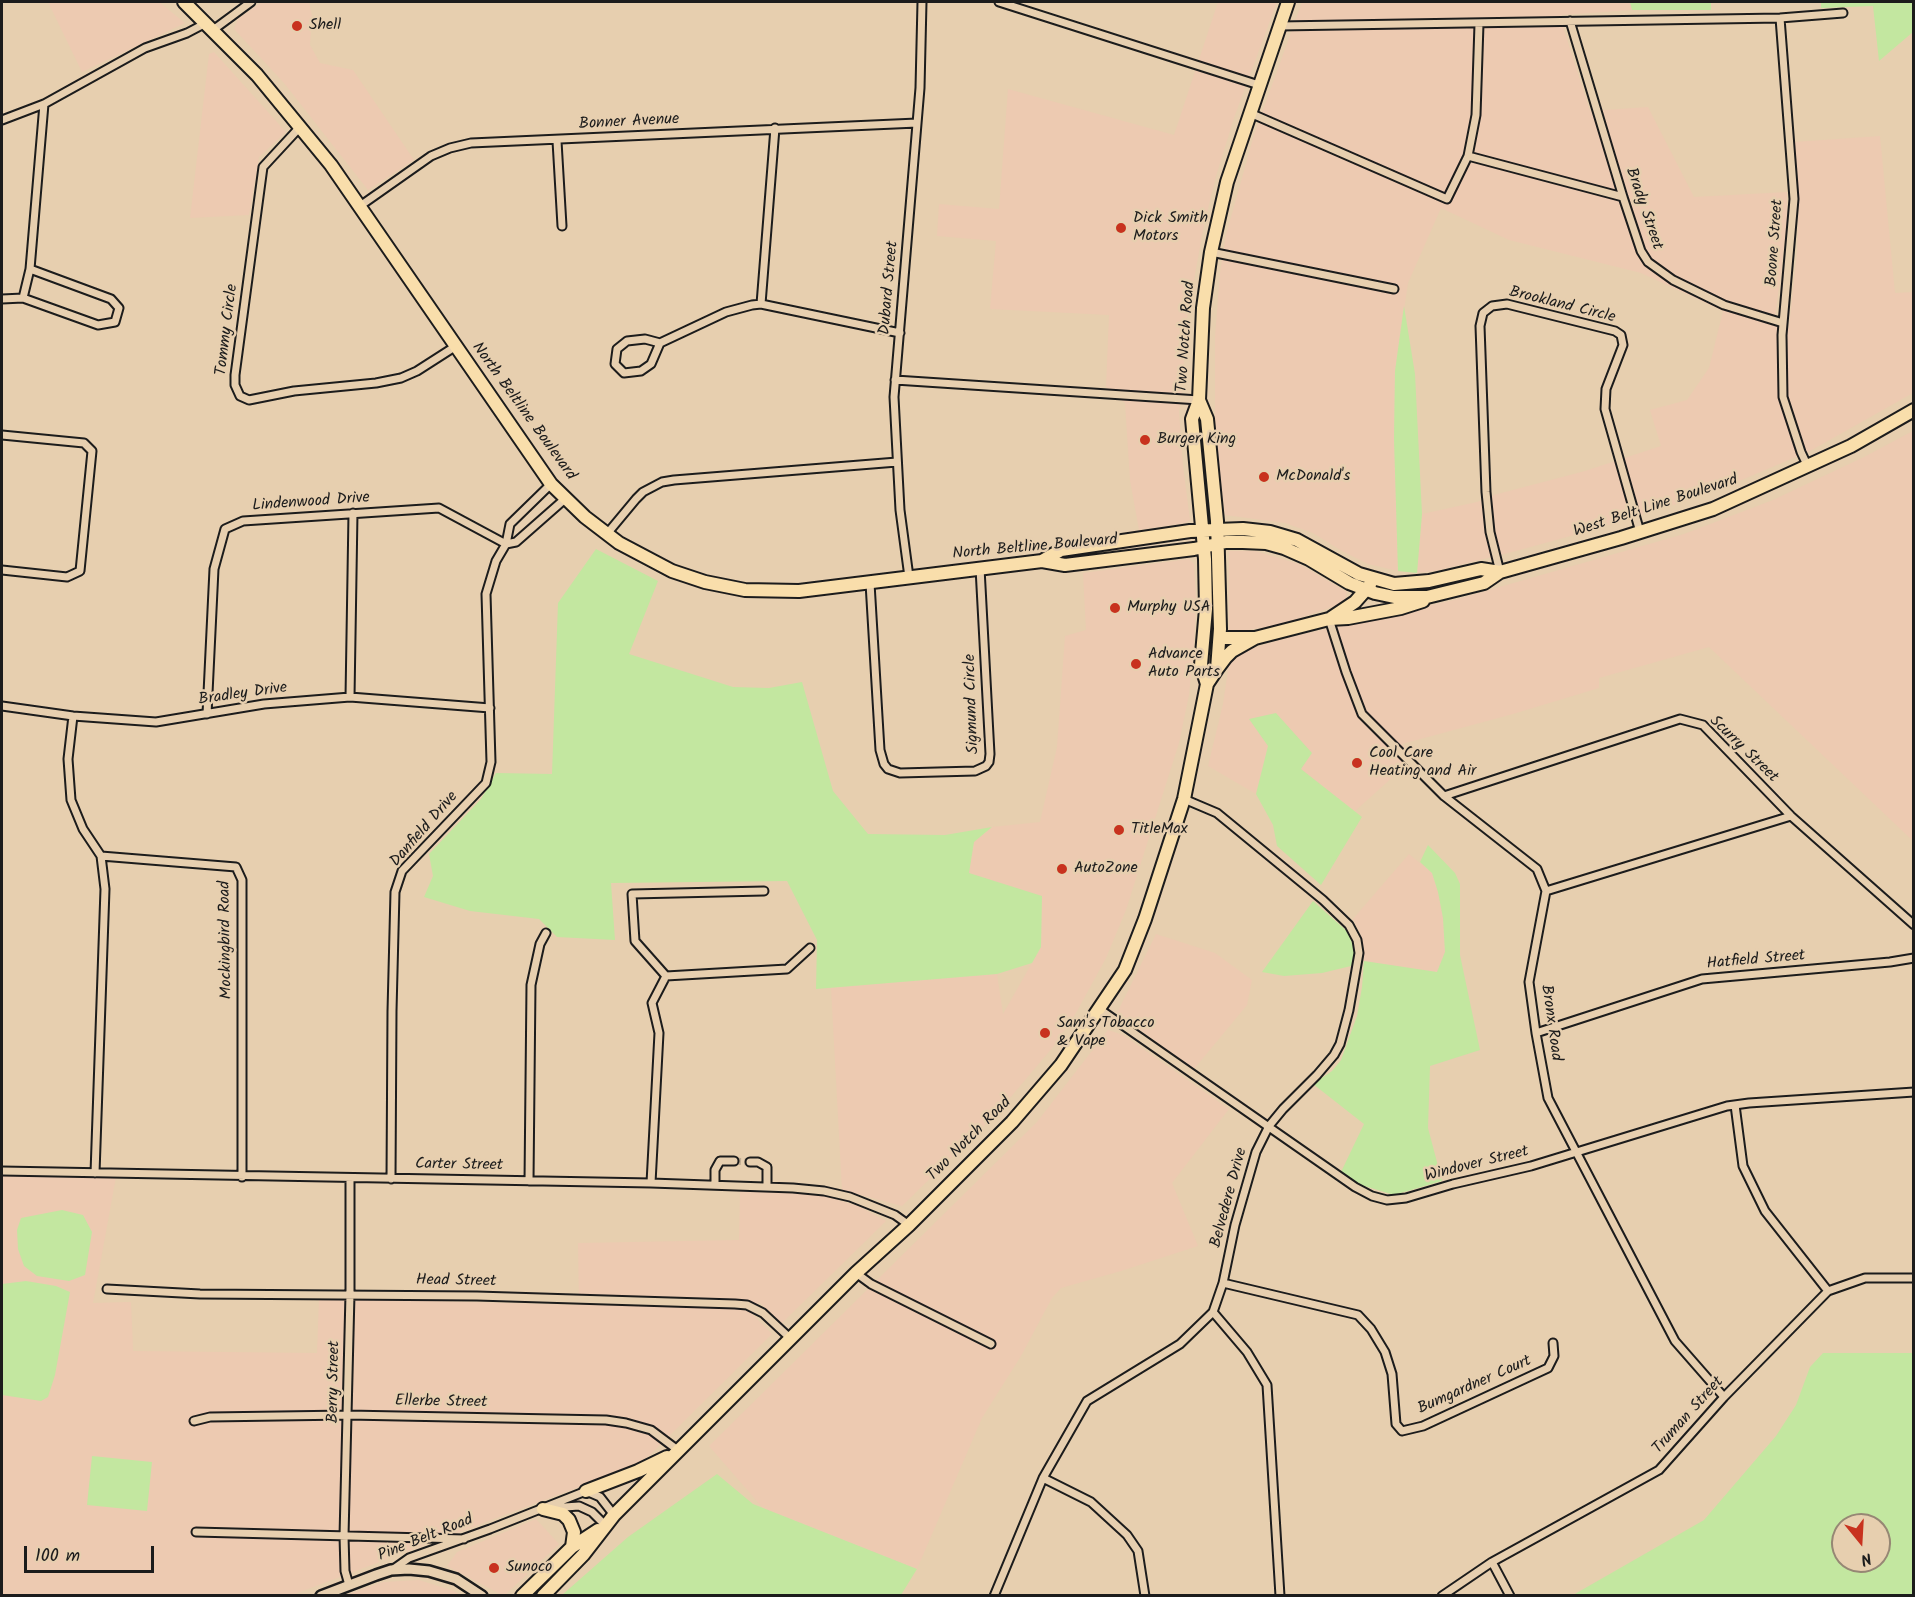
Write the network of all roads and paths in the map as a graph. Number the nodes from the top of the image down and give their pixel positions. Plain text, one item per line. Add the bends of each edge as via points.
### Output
1 (184, 2) edge
2 (251, 2) edge
3 (922, 2) edge
4 (999, 2) edge
5 (1288, 2) edge
6 (1843, 14) dead end
7 (1780, 18) junction
8 (1570, 21) junction
9 (1479, 24) junction
10 (1279, 26) junction
11 (209, 27) junction
12 (1259, 86) junction
13 (44, 104) junction
14 (1249, 113) junction
15 (2, 120) edge
16 (917, 123) junction
17 (300, 127) junction
18 (775, 128) junction
19 (556, 141) junction
20 (1468, 156) junction
21 (1623, 197) junction
22 (360, 207) junction
23 (562, 226) dead end
24 (1211, 252) junction
25 (30, 268) junction
26 (1394, 289) dead end
27 (23, 298) junction
28 (2, 299) edge
29 (761, 304) junction
30 (1783, 323) junction
31 (900, 333) junction
32 (660, 343) junction
33 (456, 346) junction
34 (895, 380) junction
35 (1199, 400) junction
36 (1914, 410) edge
37 (2, 435) edge
38 (897, 462) junction
39 (1808, 467) junction
40 (551, 484) junction
41 (566, 498) junction
42 (352, 513) junction
43 (1217, 525) junction
44 (1196, 531) junction
45 (1640, 532) junction
46 (606, 535) junction
47 (1222, 543) junction
48 (506, 544) junction
49 (1204, 553) junction
50 (1042, 561) junction
51 (980, 568) junction
52 (2, 570) edge
53 (1500, 572) junction
54 (909, 577) junction
55 (1375, 580) junction
56 (870, 583) junction
57 (1366, 590) junction
58 (1438, 595) junction
59 (1329, 619) junction
60 (1220, 638) junction
61 (1255, 638) junction
62 (1217, 669) junction
63 (1207, 684) junction
64 (350, 697) junction
65 (2, 706) edge
66 (490, 708) junction
67 (207, 714) junction
68 (73, 716) junction
69 (1444, 796) junction
70 (1184, 799) junction
71 (1791, 816) junction
72 (101, 856) junction
73 (764, 891) dead end
74 (1546, 891) junction
75 (1914, 925) edge
76 (546, 933) dead end
77 (810, 948) dead end
78 (1914, 958) edge
79 (666, 976) junction
80 (1098, 1008) junction
81 (1536, 1033) junction
82 (1914, 1092) edge
83 (1735, 1105) junction
84 (1269, 1126) junction
85 (1576, 1151) junction
86 (734, 1161) tunnel mouth
87 (750, 1162) tunnel mouth
88 (2, 1172) edge
89 (94, 1173) junction
90 (242, 1177) junction
91 (350, 1178) junction
92 (391, 1179) junction
93 (529, 1181) junction
94 (651, 1183) junction
95 (715, 1185) junction
96 (767, 1187) junction
97 (909, 1225) junction
98 (856, 1273) junction
99 (1914, 1278) edge
100 (1223, 1283) junction
101 (107, 1289) dead end
102 (1828, 1291) junction
103 (350, 1294) junction
104 (1213, 1312) junction
105 (791, 1339) junction
106 (1553, 1342) dead end
107 (990, 1344) dead end
108 (1724, 1397) junction
109 (348, 1415) junction
110 (194, 1421) dead end
111 (679, 1451) junction
112 (1043, 1478) junction
113 (586, 1491) junction
114 (543, 1509) junction
115 (614, 1515) junction
116 (605, 1525) junction
117 (196, 1532) dead end
118 (344, 1536) junction
119 (464, 1539) junction
120 (572, 1547) junction
121 (1492, 1562) junction
122 (391, 1570) junction
123 (349, 1585) junction
124 (321, 1596) edge
125 (482, 1596) edge
126 (522, 1596) edge
127 (543, 1596) edge
128 (994, 1596) edge
129 (1145, 1596) edge
130 (1280, 1596) edge
131 (1442, 1596) edge
132 (1510, 1596) edge

1 - 11 main road, North Beltline Boulevard
2 - 11 street
3 - 16 street, Dubard Street
4 - 12 street
5 - 10 main road, Two Notch Road
6 - 7 street
7 - 8 street
7 - 30 street, Boone Street via 1794,199
8 - 9 street
8 - 21 street, Brady Street
9 - 10 street
9 - 20 street via 1476,115
10 - 12 main road, Two Notch Road
11 - 13 street via 145,48
11 - 17 main road, North Beltline Boulevard via 257,75
12 - 14 main road, Two Notch Road
13 - 15 street
13 - 25 street
14 - 20 street via 1447,199
14 - 24 main road, Two Notch Road via 1227,182
16 - 18 street, Bonner Avenue
16 - 31 street, Dubard Street
17 - 22 main road, North Beltline Boulevard
17 - 33 street, Tommy Circle via 263,167 235,375 240,396 249,400 401,378
18 - 19 street, Bonner Avenue
18 - 29 street
19 - 22 street, Bonner Avenue via 483,142 450,148 431,156
19 - 23 street
20 - 21 street
21 - 30 street, Brady Street via 1648,262 1672,280 1724,305
22 - 33 main road, North Beltline Boulevard
24 - 26 street
24 - 35 main road, Two Notch Road via 1201,332
25 - 27 street
25 - 27 street via 111,299 119,308 115,322 98,325
27 - 28 street
29 - 31 street
29 - 32 street via 726,312
30 - 39 street, Boone Street via 1783,397
31 - 34 street, Dubard Street
32 - 32 street via 651,364 641,371 624,373 615,364 617,349 627,341 645,339
33 - 40 main road, North Beltline Boulevard
34 - 35 street
34 - 38 street, Dubard Street
35 - 43 main road, Two Notch Road via 1207,419
35 - 44 main road, Two Notch Road via 1192,419
36 - 39 main road, West Belt Line Boulevard
37 - 52 street via 84,443 92,451 80,571 67,577
38 - 46 street via 662,482 636,498
38 - 54 street, Dubard Street
39 - 45 main road, West Belt Line Boulevard via 1713,509
40 - 41 main road, North Beltline Boulevard
40 - 48 street, Danfield Drive via 510,524
41 - 46 main road, North Beltline Boulevard
41 - 48 street via 516,542
42 - 48 street, Lindenwood Drive via 439,508
42 - 64 street
42 - 67 street, Lindenwood Drive via 243,521 225,529 214,569
43 - 44 main road, West Belt Line Boulevard
43 - 47 main road, Two Notch Road
43 - 55 main road, West Belt Line Boulevard via 1289,537
44 - 49 main road, Two Notch Road
44 - 50 main road, West Belt Line Boulevard via 1061,550
45 - 53 main road, West Belt Line Boulevard
45 - 53 street, Brookland Circle via 1605,409 1606,389 1623,345 1621,334 1507,304 1492,306 1483,313 1479,326 1487,500
46 - 56 main road, North Beltline Boulevard via 672,571 725,586 799,591
47 - 49 main road, North Beltline Boulevard
47 - 57 main road, West Belt Line Boulevard via 1259,542 1284,548
47 - 60 main road, Two Notch Road
48 - 66 street, Danfield Drive via 486,594
49 - 50 main road, North Beltline Boulevard via 1065,565
49 - 63 main road, Two Notch Road via 1206,609 1201,665
50 - 51 main road, North Beltline Boulevard
51 - 54 main road, North Beltline Boulevard
51 - 56 street, Sigmund Circle via 990,754 986,766 975,771 900,773 884,764
53 - 55 main road, West Belt Line Boulevard via 1481,569 1413,584
53 - 58 main road, West Belt Line Boulevard via 1484,583
54 - 56 main road, North Beltline Boulevard
55 - 57 main road
57 - 58 main road, West Belt Line Boulevard via 1394,597
57 - 59 main road
58 - 59 main road via 1401,608
59 - 61 main road
59 - 69 street via 1362,714
60 - 61 main road
60 - 62 main road, Two Notch Road
61 - 62 main road via 1232,651
62 - 63 main road, Two Notch Road
63 - 70 main road, Two Notch Road
64 - 66 street, Bradley Drive
64 - 67 street, Bradley Drive via 264,704
65 - 68 street, Bradley Drive
66 - 92 street, Danfield Drive via 491,762 486,783 402,871 395,892
67 - 68 street, Bradley Drive via 156,722
68 - 72 street via 68,759 71,800 83,829
69 - 71 street, Scurry Street via 1680,719 1703,725
69 - 74 street via 1537,869
70 - 80 main road, Two Notch Road via 1128,963
70 - 84 street, Belvedere Drive via 1226,820 1323,900 1349,925 1357,940 1357,972 1340,1044
71 - 74 street
71 - 75 street, Scurry Street
72 - 89 street via 105,890
72 - 90 street, Mockingbird Road via 236,867 242,880
73 - 79 street via 632,894 635,940
74 - 81 street, Bronx Road via 1529,982
76 - 93 street via 531,986
77 - 79 street via 787,969
78 - 81 street, Hatfield Street via 1702,979
79 - 94 street via 652,1003 659,1033
80 - 84 street, Windover Street
80 - 97 main road, Two Notch Road via 1042,1089
81 - 85 street, Bronx Road via 1548,1098
82 - 83 street, Windover Street
83 - 85 street, Windover Street
83 - 102 street via 1743,1166 1765,1211
84 - 85 street, Windover Street via 1355,1187 1387,1200 1531,1166
84 - 100 street, Belvedere Drive via 1251,1164
85 - 108 street, Bronx Road via 1675,1341
86 - 95 street via 720,1161 715,1170
87 - 96 street via 766,1167
88 - 89 street, Carter Street
89 - 90 street, Carter Street
90 - 91 street, Carter Street
91 - 92 street, Carter Street
91 - 103 street, Berry Street
92 - 93 street, Carter Street
93 - 94 street, Carter Street
94 - 95 street, Carter Street
95 - 96 street, Carter Street
96 - 97 street, Carter Street via 850,1197 896,1215
97 - 98 main road, Two Notch Road
98 - 105 main road, Two Notch Road
98 - 107 street
99 - 102 street, Truman Street via 1865,1278
100 - 104 street, Belvedere Drive
100 - 106 street, Bumgardner Court via 1358,1315 1385,1352 1392,1374 1396,1424 1402,1431 1423,1426 1548,1368 1554,1356
101 - 103 street, Head Street via 200,1294
102 - 108 street, Truman Street
103 - 105 street, Head Street via 747,1305 763,1313
103 - 109 street, Berry Street
104 - 112 street, Belvedere Drive via 1179,1344 1087,1401
104 - 130 street via 1247,1352 1267,1384
105 - 111 main road, Two Notch Road
108 - 121 street, Truman Street via 1659,1470
109 - 110 street, Ellerbe Street via 210,1417
109 - 111 street, Ellerbe Street via 618,1422 651,1430
109 - 118 street, Berry Street
111 - 113 main road
111 - 115 main road, Two Notch Road
112 - 128 street, Belvedere Drive
112 - 129 street via 1091,1502 1127,1535 1138,1551
113 - 114 street, Pine Belt Road
113 - 115 street via 600,1497
114 - 116 street, Pine Belt Road via 579,1506
114 - 119 street, Pine Belt Road
114 - 120 main road via 563,1514 569,1520 574,1532
115 - 116 main road, Two Notch Road
116 - 120 main road, Two Notch Road
116 - 127 main road, Two Notch Road via 583,1556
117 - 118 street
118 - 119 street
118 - 123 street, Berry Street
119 - 122 street, Pine Belt Road via 409,1558
120 - 126 main road, Two Notch Road
121 - 131 street, Truman Street
121 - 132 street
122 - 123 street, Pine Belt Road
122 - 125 street via 440,1573 463,1582
123 - 124 street, Pine Belt Road

